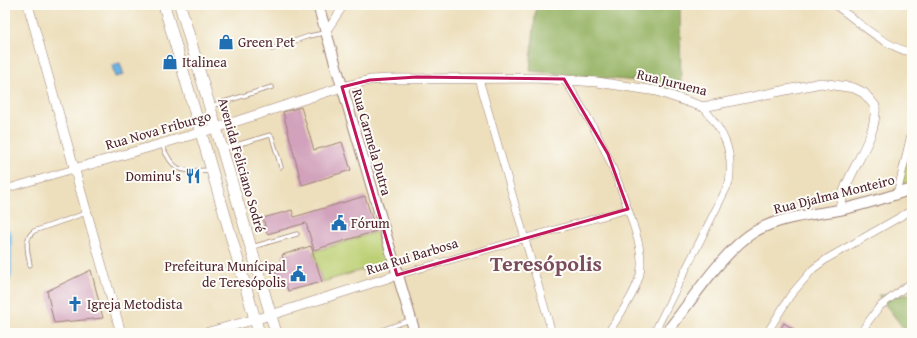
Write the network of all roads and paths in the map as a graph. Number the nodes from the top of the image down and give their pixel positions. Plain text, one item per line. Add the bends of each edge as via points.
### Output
1 (28, 5) edge
2 (164, 5) edge
3 (180, 5) edge
4 (318, 5) edge
5 (344, 5) edge
6 (835, 5) edge
7 (326, 32) junction
8 (272, 49) dead end
9 (912, 53) edge
10 (479, 79) junction
11 (564, 79) junction
12 (272, 87) dead end
13 (342, 87) junction
14 (210, 106) junction
15 (703, 107) junction
16 (216, 128) junction
17 (912, 130) edge
18 (200, 133) junction
19 (162, 144) junction
20 (222, 150) junction
21 (904, 159) junction
22 (912, 164) edge
23 (281, 167) dead end
24 (74, 169) junction
25 (211, 170) junction
26 (5, 189) edge
27 (912, 189) edge
28 (897, 194) junction
29 (628, 209) junction
30 (840, 209) junction
31 (912, 210) edge
32 (87, 213) junction
33 (297, 234) dead end
34 (525, 237) junction
35 (251, 248) junction
36 (30, 264) dead end
37 (397, 275) junction
38 (912, 282) edge
39 (271, 315) junction
40 (255, 319) junction
41 (411, 320) junction
42 (379, 331) dead end
43 (121, 333) edge
44 (205, 333) edge
45 (259, 333) edge
46 (276, 333) edge
47 (415, 333) edge
48 (552, 333) edge
49 (608, 333) edge
50 (654, 333) edge
51 (666, 333) edge
52 (767, 333) edge
53 (860, 333) edge

1 - 24 street
2 - 18 main road
3 - 14 main road, Avenida Feliciano Sodré
4 - 7 main road, Rua Carmela Dutra
5 - 7 street
6 - 9 street via 888,44
7 - 8 lane
7 - 13 main road, Rua Carmela Dutra
10 - 11 street, Rua Juruena
10 - 13 street, Rua Juruena via 438,77 370,80
10 - 34 street
11 - 15 street, Rua Juruena via 657,91
11 - 29 street via 608,154
12 - 14 lane
13 - 16 street, Rua Nova Friburgo
13 - 37 main road, Rua Carmela Dutra
14 - 16 main road, Avenida Feliciano Sodré
15 - 30 street, Rua Juruena via 821,83 841,84 864,93 875,106 875,122 844,187
15 - 50 street via 723,133 728,145 731,168 729,183
16 - 18 street, Rua Nova Friburgo
16 - 20 main road, Avenida Feliciano Sodré
17 - 21 street
18 - 19 street, Rua Nova Friburgo
18 - 25 main road
19 - 24 street, Rua Nova Friburgo
19 - 25 lane via 169,162 178,169
20 - 23 lane via 270,135
20 - 35 main road, Avenida Feliciano Sodré
21 - 22 street
21 - 28 street
24 - 26 street, Rua Nova Friburgo
24 - 32 street
25 - 40 main road
27 - 28 main road, Rua Djalma Monteiro
28 - 30 main road, Rua Djalma Monteiro
29 - 34 street, Rua Rui Barbosa
29 - 49 street via 639,251 640,275
30 - 51 main road, Rua Djalma Monteiro via 770,224 753,233 723,261
31 - 52 street via 813,269 790,296
32 - 36 lane via 28,235 26,241
32 - 43 street
33 - 35 lane
34 - 37 street, Rua Rui Barbosa
34 - 48 street
35 - 39 main road, Avenida Feliciano Sodré
37 - 39 street, Rua Rui Barbosa
37 - 41 main road, Rua Carmela Dutra
38 - 53 street via 879,307
39 - 40 street, Rua Rui Barbosa
39 - 46 main road, Avenida Feliciano Sodré
40 - 44 street, Rua Rui Barbosa
40 - 45 main road
41 - 42 lane
41 - 47 main road, Rua Carmela Dutra

